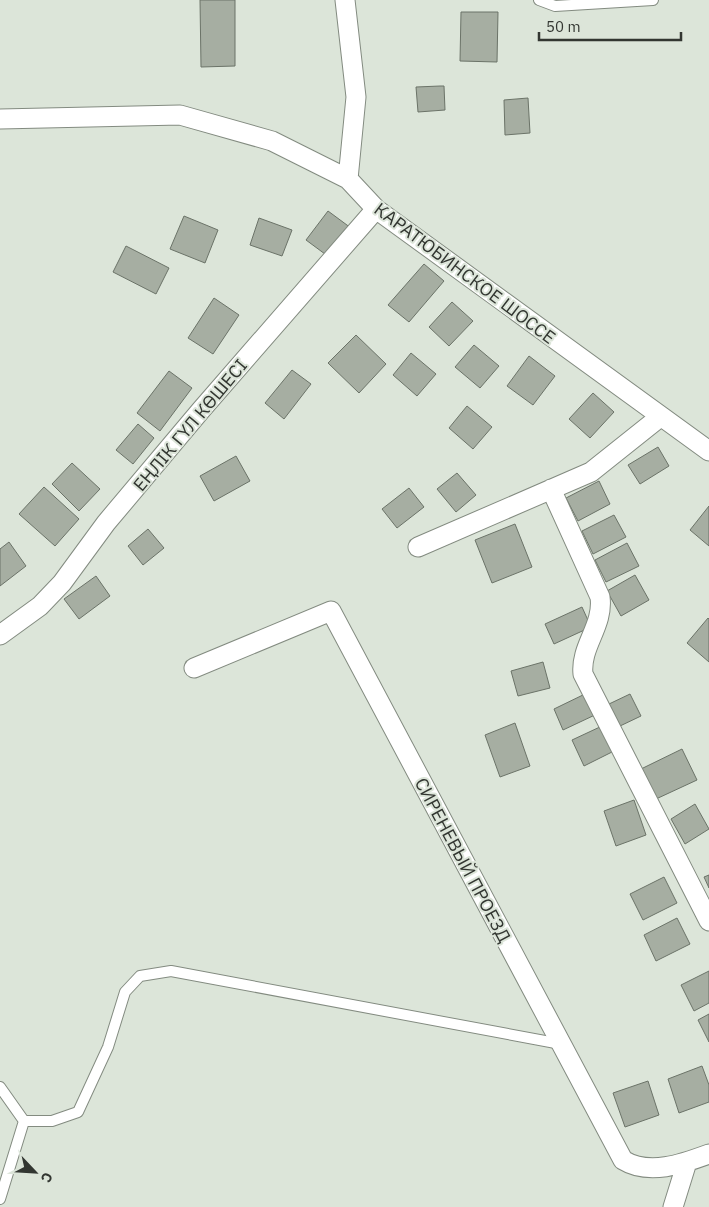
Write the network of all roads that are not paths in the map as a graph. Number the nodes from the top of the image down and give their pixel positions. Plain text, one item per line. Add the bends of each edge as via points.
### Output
1 (345, 0) edge
2 (539, 0) edge
3 (653, 0) edge
4 (0, 119) edge
5 (348, 179) junction
6 (376, 209) junction
7 (660, 417) junction
8 (709, 451) edge
9 (551, 489) junction
10 (418, 547) dead end
11 (0, 635) edge
12 (194, 668) dead end
13 (709, 921) edge
14 (561, 1044) junction
15 (0, 1087) edge
16 (24, 1121) junction
17 (709, 1154) edge
18 (687, 1162) junction
19 (0, 1199) edge
20 (673, 1207) edge

1 - 5 street via 356,97
2 - 3 lane via 555,6
4 - 5 street, КАРАТЮБИНСКОЕ ШОССЕ via 180,115 272,140
5 - 6 street, КАРАТЮБИНСКОЕ ШОССЕ
6 - 7 street, КАРАТЮБИНСКОЕ ШОССЕ
6 - 11 street, ЕҢЛІК ГҮЛ КӨШЕСІ via 106,523 62,583 40,606
7 - 8 street, КАРАТЮБИНСКОЕ ШОССЕ
7 - 9 street via 592,472
9 - 10 street
9 - 13 street via 600,598 602,612 582,662 583,674
12 - 14 street, СИРЕНЕВЫЙ ПРОЕЗД via 331,611
14 - 16 lane via 171,971 140,976 125,992 108,1047 78,1112 52,1121
14 - 18 street, СИРЕНЕВЫЙ ПРОЕЗД via 623,1160 634,1167 647,1169
15 - 16 lane
16 - 19 lane
17 - 18 street, СИРЕНЕВЫЙ ПРОЕЗД
18 - 20 street

